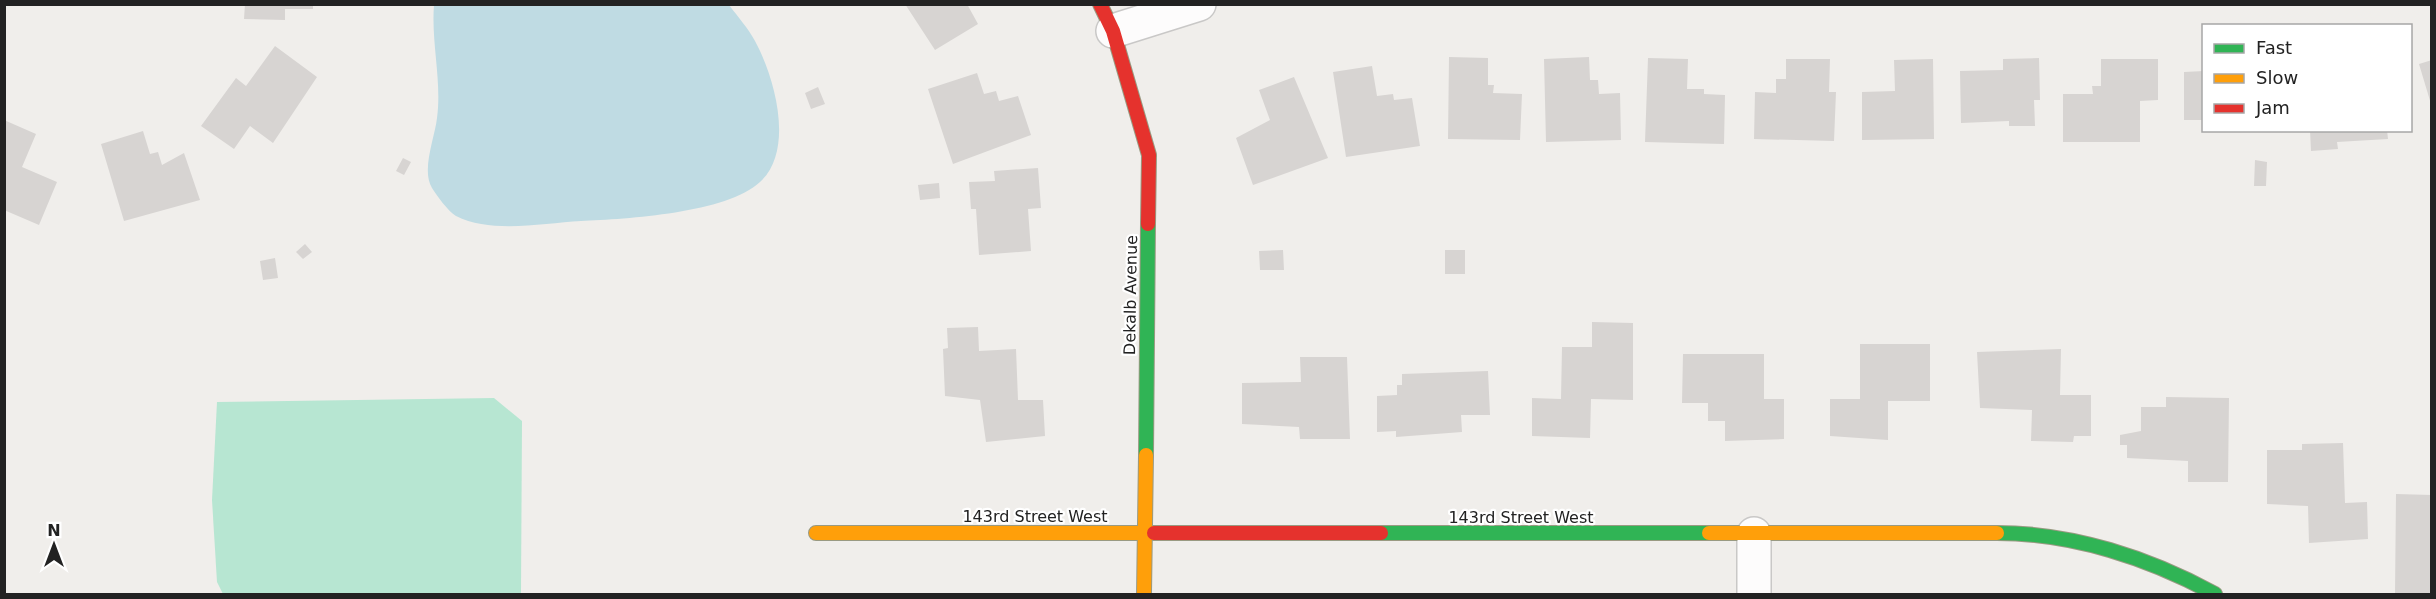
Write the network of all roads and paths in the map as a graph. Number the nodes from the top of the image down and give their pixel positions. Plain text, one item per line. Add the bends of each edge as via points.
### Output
1 (1199, 4) edge
2 (1107, 18) edge
3 (1144, 532) junction
4 (816, 533) dead end
5 (1754, 534) junction
6 (1144, 594) edge
7 (1754, 594) edge
8 (2215, 594) edge

1 - 2 street
2 - 3 street, Dekalb Avenue via 1149,155
3 - 4 street, 143rd Street West
3 - 5 street, 143rd Street West
3 - 6 street, Dekalb Avenue
5 - 7 street
5 - 8 street, 143rd Street West via 2044,536 2108,550 2170,572

